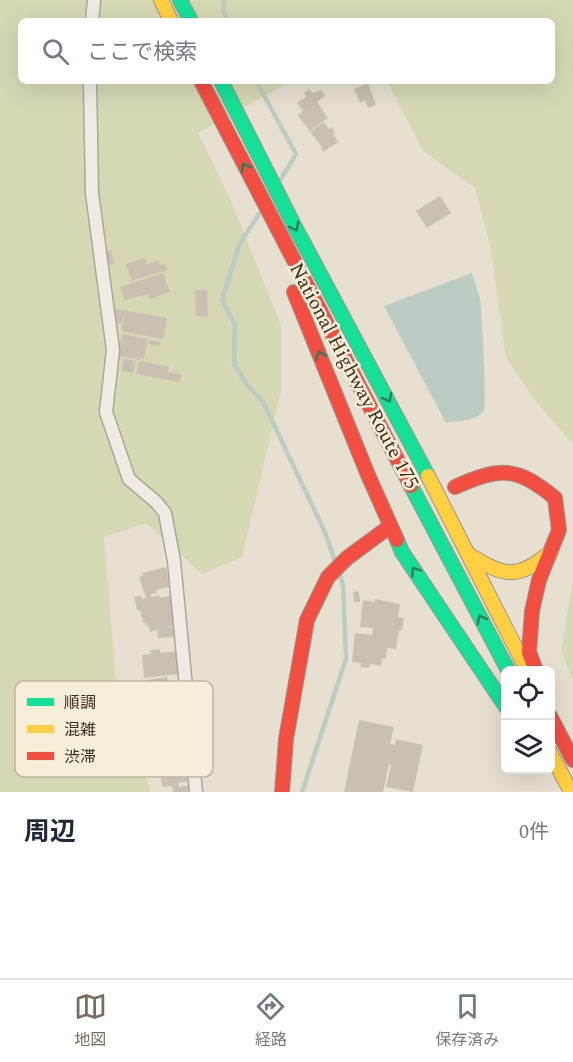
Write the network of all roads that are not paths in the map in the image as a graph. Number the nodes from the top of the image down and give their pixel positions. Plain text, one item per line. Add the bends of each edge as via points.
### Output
1 (94, 0) edge
2 (160, 0) edge
3 (180, 0) edge
4 (92, 18) edge
5 (169, 18) edge
6 (189, 18) edge
7 (90, 84) edge
8 (203, 84) edge
9 (223, 84) edge
10 (256, 190) junction
11 (455, 487) dead end
12 (403, 518) dead end
13 (389, 527) junction
14 (551, 552) junction
15 (468, 554) junction
16 (506, 666) edge
17 (525, 666) edge
18 (534, 666) edge
19 (185, 681) edge
20 (501, 700) edge
21 (552, 720) edge
22 (555, 720) edge
23 (565, 746) junction
24 (573, 760) edge
25 (555, 762) edge
26 (546, 774) edge
27 (195, 777) edge
28 (196, 792) edge
29 (282, 792) edge
30 (557, 792) edge
31 (570, 792) edge

1 - 4 street
2 - 5 main road
3 - 6 main road
7 - 19 street via 92,193 113,350 106,412 129,479 165,513 174,561
10 -> 8 main road, National Highway Route 175
9 -> 15 main road, National Highway Route 175
13 -> 10 main road
16 -> 10 main road, National Highway Route 175
11 - 14 main road via 509,471 536,482 555,498 559,530
12 - 13 main road
20 -> 13 main road
13 - 29 main road via 328,577 307,620 286,739
14 - 15 main road via 536,565 513,572 497,571
14 - 18 main road via 532,611 529,652
15 - 17 main road, National Highway Route 175
21 - 23 main road
22 - 23 main road
23 - 24 main road
25 - 31 main road
26 - 30 main road
27 - 28 street

